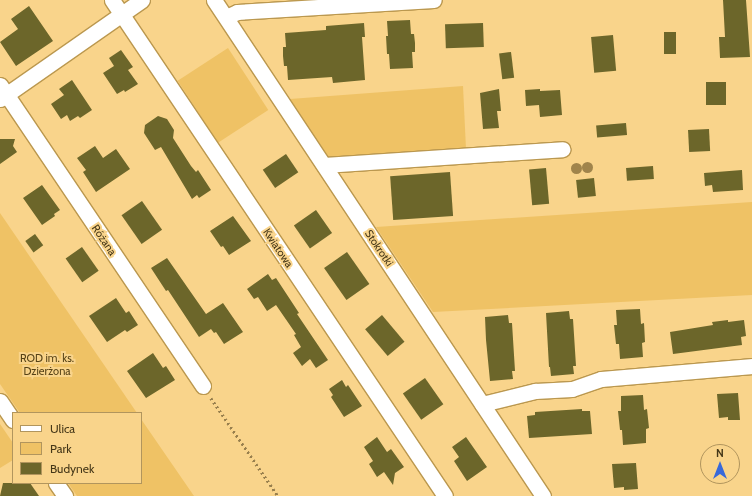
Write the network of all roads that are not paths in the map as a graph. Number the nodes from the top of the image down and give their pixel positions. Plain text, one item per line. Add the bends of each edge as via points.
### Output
1 (112, 0) edge
2 (142, 0) edge
3 (214, 0) edge
4 (434, 0) edge
5 (122, 14) junction
6 (226, 17) junction
7 (2, 93) edge
8 (562, 149) dead end
9 (324, 165) junction
10 (752, 366) edge
11 (202, 386) road end
12 (0, 401) edge
13 (482, 404) junction
14 (12, 419) edge
15 (57, 484) edge
16 (65, 496) edge
17 (445, 496) edge
18 (543, 496) edge

1 - 5 street, Kwiatowa
2 - 5 street, Różana
3 - 6 street, Stokrotki
4 - 6 street via 237,12
5 - 7 street, Różana
5 - 17 street, Kwiatowa
6 - 9 street, Stokrotki
7 - 11 street, Różana
8 - 9 street
9 - 13 street, Stokrotki
10 - 13 street via 602,379 572,389 535,391
12 - 14 street
13 - 18 street, Stokrotki
15 - 16 street

